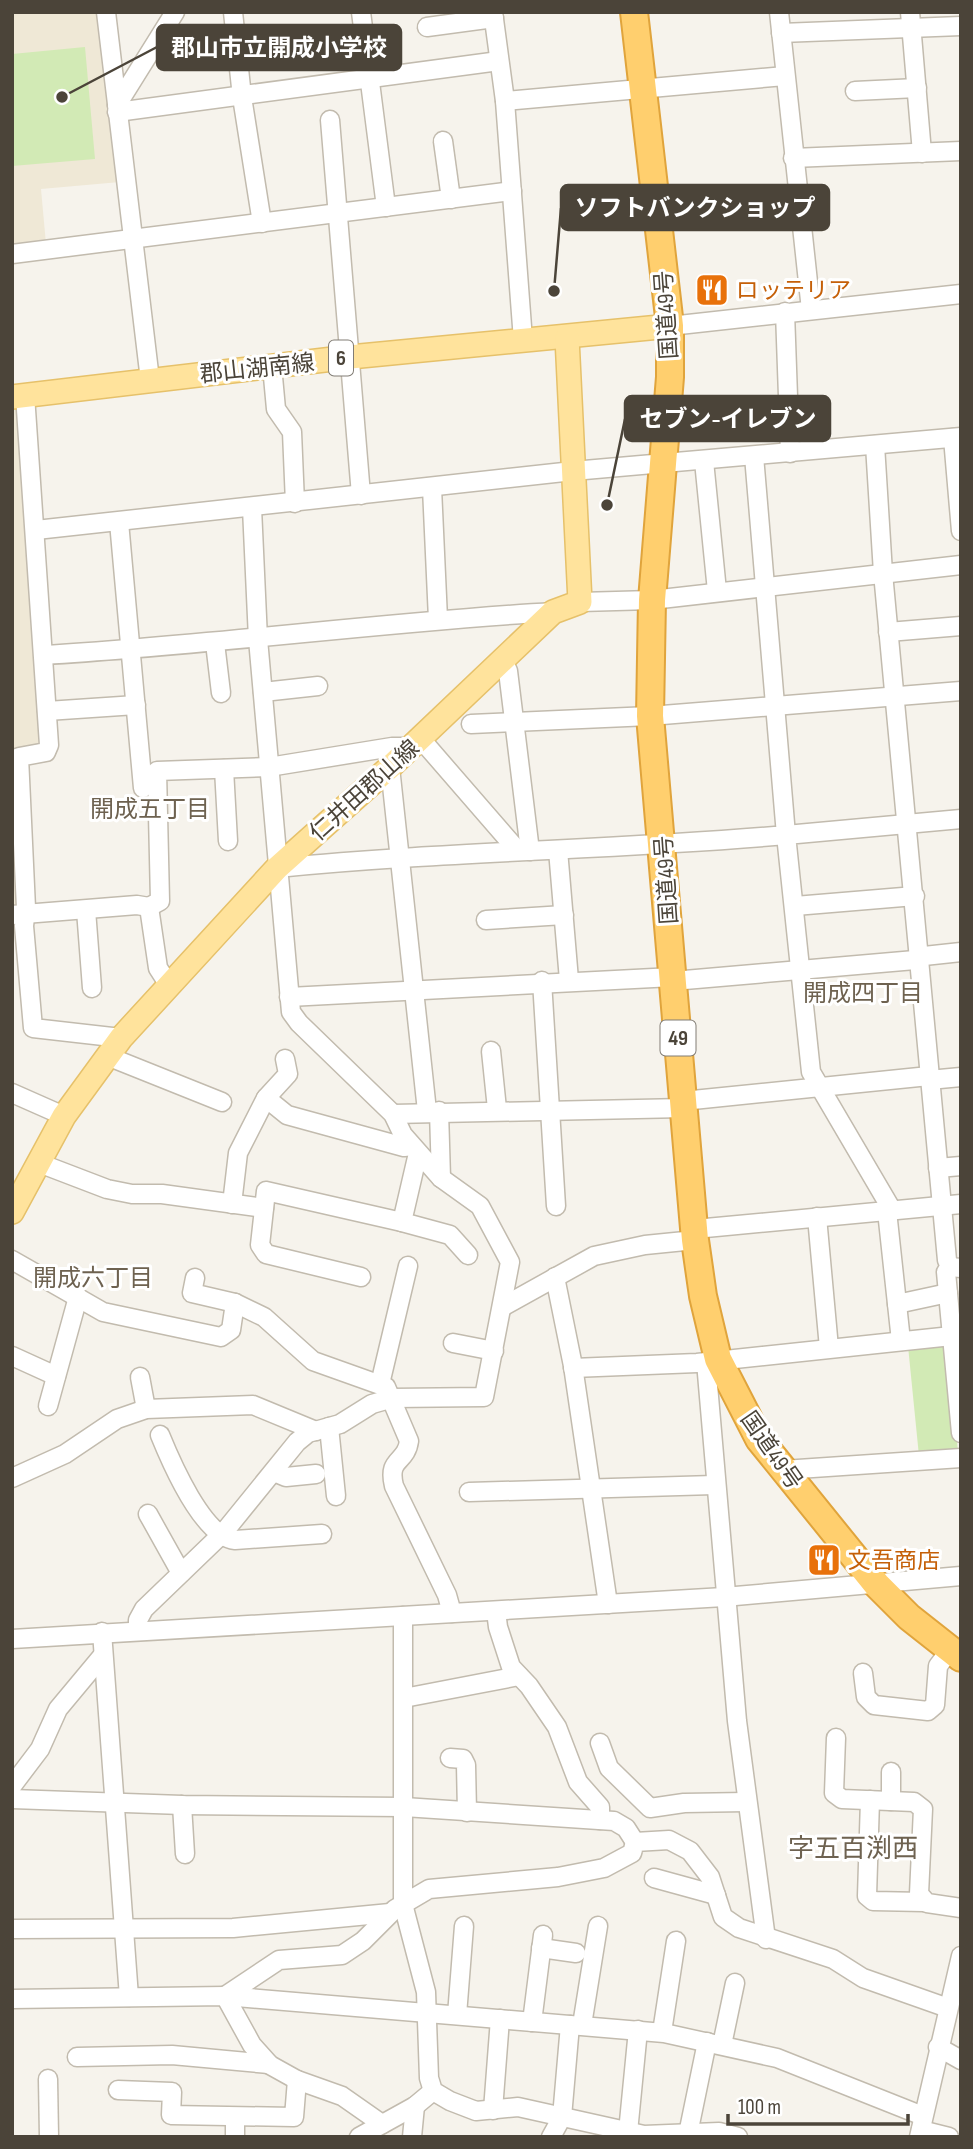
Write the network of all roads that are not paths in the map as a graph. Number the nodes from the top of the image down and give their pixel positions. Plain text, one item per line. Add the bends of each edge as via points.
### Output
1 (106, 12) edge
2 (176, 12) edge
3 (233, 12) edge
4 (361, 12) edge
5 (634, 12) edge
6 (779, 12) edge
7 (493, 15) edge
8 (911, 20) edge
9 (961, 26) edge
10 (427, 27) dead end
11 (781, 33) junction
12 (499, 61) junction
13 (785, 76) junction
14 (369, 79) junction
15 (917, 88) junction
16 (642, 90) junction
17 (855, 91) dead end
18 (242, 97) junction
19 (505, 101) junction
20 (117, 109) junction
21 (330, 120) dead end
22 (443, 141) dead end
23 (961, 151) edge
24 (922, 153) junction
25 (793, 158) junction
26 (512, 191) junction
27 (451, 199) junction
28 (386, 207) junction
29 (338, 214) junction
30 (262, 223) junction
31 (132, 240) junction
32 (12, 254) edge
33 (961, 294) edge
34 (811, 310) junction
35 (785, 312) junction
36 (670, 326) junction
37 (567, 338) junction
38 (523, 340) junction
39 (350, 357) junction
40 (272, 366) junction
41 (150, 380) junction
42 (18, 396) edge
43 (957, 438) edge
44 (875, 445) junction
45 (790, 453) junction
46 (754, 456) junction
47 (704, 461) junction
48 (663, 465) junction
49 (573, 471) junction
50 (432, 488) junction
51 (362, 495) junction
52 (295, 503) junction
53 (251, 508) junction
54 (119, 522) junction
55 (36, 530) junction
56 (961, 531) edge
57 (961, 565) edge
58 (883, 573) junction
59 (763, 586) junction
60 (717, 591) junction
61 (652, 600) junction
62 (580, 602) junction
63 (553, 612) junction
64 (438, 619) junction
65 (961, 626) edge
66 (888, 632) junction
67 (258, 639) junction
68 (215, 643) junction
69 (132, 650) junction
70 (44, 655) junction
71 (503, 660) junction
72 (318, 687) dead end
73 (961, 691) edge
74 (263, 692) junction
75 (221, 693) dead end
76 (895, 697) junction
77 (136, 705) junction
78 (774, 706) junction
79 (47, 711) junction
80 (650, 716) junction
81 (513, 722) junction
82 (471, 724) dead end
83 (416, 742) junction
84 (270, 767) junction
85 (390, 767) junction
86 (224, 769) junction
87 (143, 788) junction
88 (961, 819) edge
89 (908, 824) junction
90 (786, 835) junction
91 (228, 841) dead end
92 (664, 846) junction
93 (558, 850) junction
94 (524, 851) junction
95 (400, 855) junction
96 (277, 868) junction
97 (915, 896) junction
98 (795, 906) junction
99 (149, 907) junction
100 (86, 910) junction
101 (19, 915) edge
102 (564, 915) junction
103 (486, 920) dead end
104 (961, 952) edge
105 (920, 957) junction
106 (802, 970) junction
107 (673, 979) junction
108 (569, 980) junction
109 (542, 981) junction
110 (169, 985) junction
111 (92, 988) dead end
112 (412, 990) junction
113 (289, 997) junction
114 (121, 1038) junction
115 (491, 1051) dead end
116 (107, 1056) junction
117 (285, 1059) dead end
118 (961, 1077) edge
119 (929, 1078) junction
120 (817, 1087) junction
121 (12, 1093) edge
122 (267, 1098) junction
123 (222, 1102) dead end
124 (684, 1104) junction
125 (549, 1108) junction
126 (497, 1110) junction
127 (433, 1111) junction
128 (393, 1114) junction
129 (65, 1116) junction
130 (415, 1149) junction
131 (961, 1166) edge
132 (938, 1168) junction
133 (26, 1174) edge
134 (441, 1178) junction
135 (232, 1204) junction
136 (961, 1204) edge
137 (941, 1205) junction
138 (556, 1206) dead end
139 (264, 1208) junction
140 (890, 1210) junction
141 (12, 1212) edge
142 (817, 1217) junction
143 (402, 1222) junction
144 (695, 1234) junction
145 (468, 1255) dead end
146 (12, 1260) edge
147 (408, 1266) dead end
148 (955, 1267) edge
149 (362, 1277) dead end
150 (555, 1277) junction
151 (195, 1278) dead end
152 (948, 1293) junction
153 (78, 1297) junction
154 (236, 1303) junction
155 (897, 1304) junction
156 (502, 1307) junction
157 (956, 1335) edge
158 (901, 1341) junction
159 (453, 1343) dead end
160 (828, 1348) junction
161 (494, 1351) junction
162 (12, 1356) edge
163 (712, 1360) junction
164 (573, 1368) junction
165 (56, 1376) junction
166 (141, 1377) dead end
167 (380, 1384) junction
168 (393, 1398) junction
169 (48, 1406) dead end
170 (146, 1409) junction
171 (322, 1429) junction
172 (961, 1433) edge
173 (160, 1435) dead end
174 (961, 1458) edge
175 (783, 1470) junction
176 (274, 1472) junction
177 (316, 1474) dead end
178 (12, 1478) edge
179 (714, 1485) junction
180 (591, 1489) junction
181 (469, 1492) dead end
182 (336, 1496) dead end
183 (148, 1514) dead end
184 (322, 1534) dead end
185 (221, 1535) junction
186 (181, 1573) junction
187 (961, 1576) edge
188 (877, 1585) junction
189 (724, 1597) junction
190 (608, 1604) junction
191 (496, 1611) junction
192 (452, 1613) junction
193 (403, 1616) junction
194 (138, 1630) junction
195 (102, 1632) junction
196 (12, 1639) edge
197 (956, 1654) edge
198 (103, 1655) junction
199 (863, 1674) dead end
200 (519, 1676) junction
201 (404, 1698) junction
202 (836, 1738) dead end
203 (600, 1743) dead end
204 (450, 1758) dead end
205 (891, 1772) dead end
206 (12, 1786) edge
207 (12, 1798) edge
208 (870, 1800) junction
209 (891, 1801) junction
210 (746, 1802) junction
211 (114, 1803) junction
212 (182, 1805) junction
213 (404, 1807) junction
214 (467, 1812) junction
215 (600, 1820) junction
216 (635, 1842) junction
217 (186, 1854) dead end
218 (654, 1878) dead end
219 (716, 1895) junction
220 (924, 1902) junction
221 (396, 1908) junction
222 (961, 1908) edge
223 (464, 1926) dead end
224 (598, 1926) dead end
225 (124, 1928) junction
226 (12, 1929) edge
227 (766, 1939) junction
228 (676, 1941) dead end
229 (576, 1953) dead end
230 (961, 1956) edge
231 (735, 1983) dead end
232 (225, 1996) junction
233 (130, 1997) junction
234 (12, 1999) edge
235 (948, 2008) junction
236 (429, 2012) junction
237 (457, 2015) junction
238 (500, 2019) junction
239 (531, 2022) junction
240 (576, 2025) junction
241 (638, 2030) junction
242 (662, 2032) junction
243 (714, 2043) junction
244 (939, 2048) junction
245 (77, 2057) dead end
246 (961, 2060) edge
247 (269, 2064) junction
248 (48, 2079) dead end
249 (297, 2080) junction
250 (118, 2090) dead end
251 (433, 2091) junction
252 (415, 2106) junction
253 (493, 2110) junction
254 (235, 2117) junction
255 (562, 2117) junction
256 (382, 2124) junction
257 (921, 2127) edge
258 (628, 2132) junction
259 (688, 2134) junction
260 (49, 2137) edge
261 (236, 2137) edge
262 (359, 2137) edge
263 (412, 2137) edge
264 (551, 2137) edge
265 (738, 2137) edge
266 (949, 2137) edge

1 - 20 street
2 - 20 street
3 - 18 street
4 - 14 street
5 - 16 highway, 国道49号 / 49
6 - 11 street
7 - 10 street
7 - 12 street
8 - 9 street
8 - 11 street
8 - 15 street
11 - 13 street
12 - 14 street
12 - 19 street
13 - 16 street
13 - 25 street
14 - 18 street
14 - 28 street
15 - 17 street
15 - 24 street
16 - 19 street
16 - 36 highway, 国道49号 / 49
18 - 20 street
18 - 30 street
19 - 26 street
20 - 31 street
21 - 29 street
22 - 27 street
23 - 24 street
24 - 25 street
25 - 34 street
26 - 27 street
26 - 38 street
27 - 28 street
28 - 29 street
29 - 30 street
29 - 39 street
30 - 31 street
31 - 32 street
31 - 41 street
33 - 34 street
34 - 35 street
35 - 36 street
35 - 45 street
36 - 37 main road, 郡山湖南線 / 6
36 - 48 highway, 国道49号 / 49
37 - 38 main road, 郡山湖南線 / 6
37 - 49 main road
38 - 39 main road, 郡山湖南線 / 6
39 - 40 main road, 郡山湖南線 / 6
39 - 51 street
40 - 41 main road, 郡山湖南線 / 6
40 - 52 street via 276,410 292,432
41 - 42 main road, 郡山湖南線 / 6
42 - 55 street
43 - 44 street
43 - 56 street
44 - 45 street
44 - 58 street
45 - 46 street
46 - 47 street
46 - 59 street
47 - 48 street
47 - 60 street
48 - 49 street
48 - 61 highway, 国道49号 / 49
49 - 50 street
49 - 62 main road
50 - 51 street
50 - 64 street
51 - 52 street
52 - 53 street
53 - 54 street
53 - 67 street
54 - 55 street
54 - 69 street
55 - 70 street
57 - 58 street
58 - 59 street
58 - 66 street
59 - 60 street
59 - 78 street
60 - 61 street
61 - 62 street
61 - 80 highway, 国道49号 / 49
62 - 63 main road, 仁井田郡山線
63 - 64 street
63 - 71 main road, 仁井田郡山線
64 - 67 street
65 - 66 street
66 - 76 street
67 - 68 street
67 - 74 street
68 - 69 street
68 - 75 street
69 - 70 street
69 - 77 street
70 - 79 street
71 - 81 street
71 - 83 main road, 仁井田郡山線
72 - 74 street
73 - 76 street
74 - 84 street
76 - 78 street
76 - 89 street
77 - 79 street
77 - 87 street
78 - 80 street
78 - 90 street
79 - 101 street via 47,751 19,757
80 - 81 street
80 - 92 highway, 国道49号 / 49
81 - 82 street
81 - 94 street
83 - 84 street
83 - 85 main road, 仁井田郡山線
83 - 94 street
84 - 86 street
84 - 96 street
85 - 95 street
85 - 96 main road, 仁井田郡山線
86 - 87 street via 157,771
86 - 91 street
87 - 99 street via 160,901
88 - 89 street
89 - 90 street
89 - 97 street
90 - 92 street
90 - 98 street
92 - 93 street
92 - 107 highway, 国道49号 / 49
93 - 94 street
93 - 102 street
94 - 95 street
95 - 96 street
95 - 112 street
96 - 110 main road, 仁井田郡山線
96 - 113 street
97 - 98 street
97 - 105 street
98 - 106 street
99 - 100 street
99 - 110 street via 158,968
100 - 101 street
100 - 111 street
101 - 114 street via 33,1028
102 - 103 street
102 - 108 street
104 - 105 street
105 - 106 street
105 - 119 street
106 - 107 street
106 - 120 street via 811,1072
107 - 108 street
107 - 124 highway, 国道49号 / 49
108 - 109 street
109 - 112 street
109 - 125 street
110 - 114 main road, 仁井田郡山線
112 - 113 street
112 - 127 street
113 - 128 street via 291,1012 299,1023
114 - 116 main road, 仁井田郡山線
115 - 126 street
116 - 123 street
116 - 129 main road, 仁井田郡山線
117 - 122 street via 288,1074
118 - 119 street
119 - 120 street
119 - 132 street
120 - 124 street
120 - 140 street
121 - 129 street
122 - 130 street via 288,1115
122 - 135 street via 238,1153
124 - 125 street
124 - 144 highway, 国道49号 / 49
125 - 126 street
125 - 138 street
126 - 127 street
127 - 128 street
127 - 134 street
128 - 130 street
129 - 133 main road, 仁井田郡山線
130 - 134 street
130 - 143 street
131 - 132 street
132 - 137 street
133 - 135 street
133 - 141 main road, 仁井田郡山線
134 - 156 street via 480,1206 510,1262
135 - 139 street
136 - 137 street
137 - 140 street
137 - 148 street via 947,1260
139 - 143 street via 266,1191
139 - 149 street via 260,1245 266,1254
140 - 142 street
140 - 155 street
142 - 144 street
142 - 160 street
143 - 145 street via 450,1235
144 - 150 street via 594,1256
144 - 163 highway, 国道49号 / 49
146 - 153 street
147 - 167 street
148 - 152 street via 946,1272
150 - 156 street
150 - 164 street
151 - 154 street via 192,1293
152 - 155 street
152 - 157 street
153 - 154 street via 108,1314 220,1337 230,1330
153 - 165 street
154 - 167 street via 270,1321 313,1361
155 - 158 street
156 - 161 street
157 - 158 street
157 - 172 street
158 - 160 street
159 - 161 street
160 - 163 street
161 - 168 street via 482,1398
162 - 165 street
163 - 164 street
163 - 175 highway, 国道49号 / 49 via 759,1440
163 - 179 street
164 - 180 street
165 - 169 street
166 - 170 street
167 - 168 street
168 - 171 street
168 - 192 street via 409,1441 408,1449 393,1463 394,1486
170 - 171 street via 253,1405
170 - 178 street via 117,1419 65,1454
171 - 176 street via 298,1442
171 - 182 street
173 - 185 street via 188,1493
174 - 175 street
175 - 188 highway, 国道49号 / 49
176 - 177 street
176 - 185 street
179 - 180 street
179 - 189 street
180 - 181 street
180 - 190 street
183 - 186 street
184 - 185 street via 234,1540
185 - 186 street
186 - 194 street via 144,1609
187 - 188 street
188 - 189 street
188 - 197 highway, 国道49号 / 49
189 - 190 street
189 - 210 street
190 - 191 street
191 - 192 street
191 - 200 street via 507,1658
192 - 193 street
193 - 194 street
193 - 201 street
194 - 195 street
195 - 196 street
195 - 198 street
197 - 199 street via 937,1666 935,1705 928,1711 874,1705 866,1697
198 - 206 street via 58,1709 35,1757
198 - 211 street
200 - 201 street
200 - 215 street via 557,1727 578,1782 600,1807
201 - 213 street
202 - 208 street via 834,1793 842,1799
203 - 210 street via 609,1769 650,1808
204 - 214 street via 463,1759 466,1765
205 - 209 street
207 - 211 street
208 - 209 street
208 - 220 street via 867,1896 873,1901
209 - 220 street via 914,1802 923,1809 919,1894
210 - 227 street
211 - 212 street
211 - 225 street
212 - 213 street
212 - 217 street
213 - 214 street
213 - 221 street
214 - 215 street
215 - 216 street via 626,1828
216 - 219 street via 658,1839 684,1847 702,1864
216 - 221 street via 632,1853 604,1868 558,1877 438,1886
218 - 219 street
219 - 227 street via 728,1922
220 - 222 street
221 - 225 street via 233,1928
221 - 232 street via 342,1955 279,1960
221 - 236 street via 426,1988
223 - 237 street
224 - 240 street
225 - 226 street
225 - 233 street
227 - 235 street via 833,1959 863,1978
228 - 242 street
229 - 239 street via 542,1942
230 - 235 street
231 - 243 street
232 - 233 street
232 - 236 street
232 - 247 street via 252,2045
233 - 234 street
235 - 244 street
236 - 237 street
236 - 251 street
237 - 238 street
238 - 239 street
238 - 253 street
239 - 240 street
240 - 241 street
240 - 255 street
241 - 242 street
241 - 258 street
242 - 243 street
243 - 257 street via 786,2061
243 - 259 street
244 - 246 street
244 - 257 street
245 - 247 street via 172,2055
247 - 249 street
248 - 260 street
249 - 254 street via 294,2117
249 - 256 street via 342,2096
250 - 254 street via 172,2092 172,2115
251 - 252 street
251 - 253 street via 473,2110
252 - 256 street
252 - 263 street
253 - 255 street via 518,2108
254 - 261 street
255 - 258 street
255 - 264 street
256 - 262 street
257 - 266 street
258 - 259 street
259 - 265 street via 719,2132

